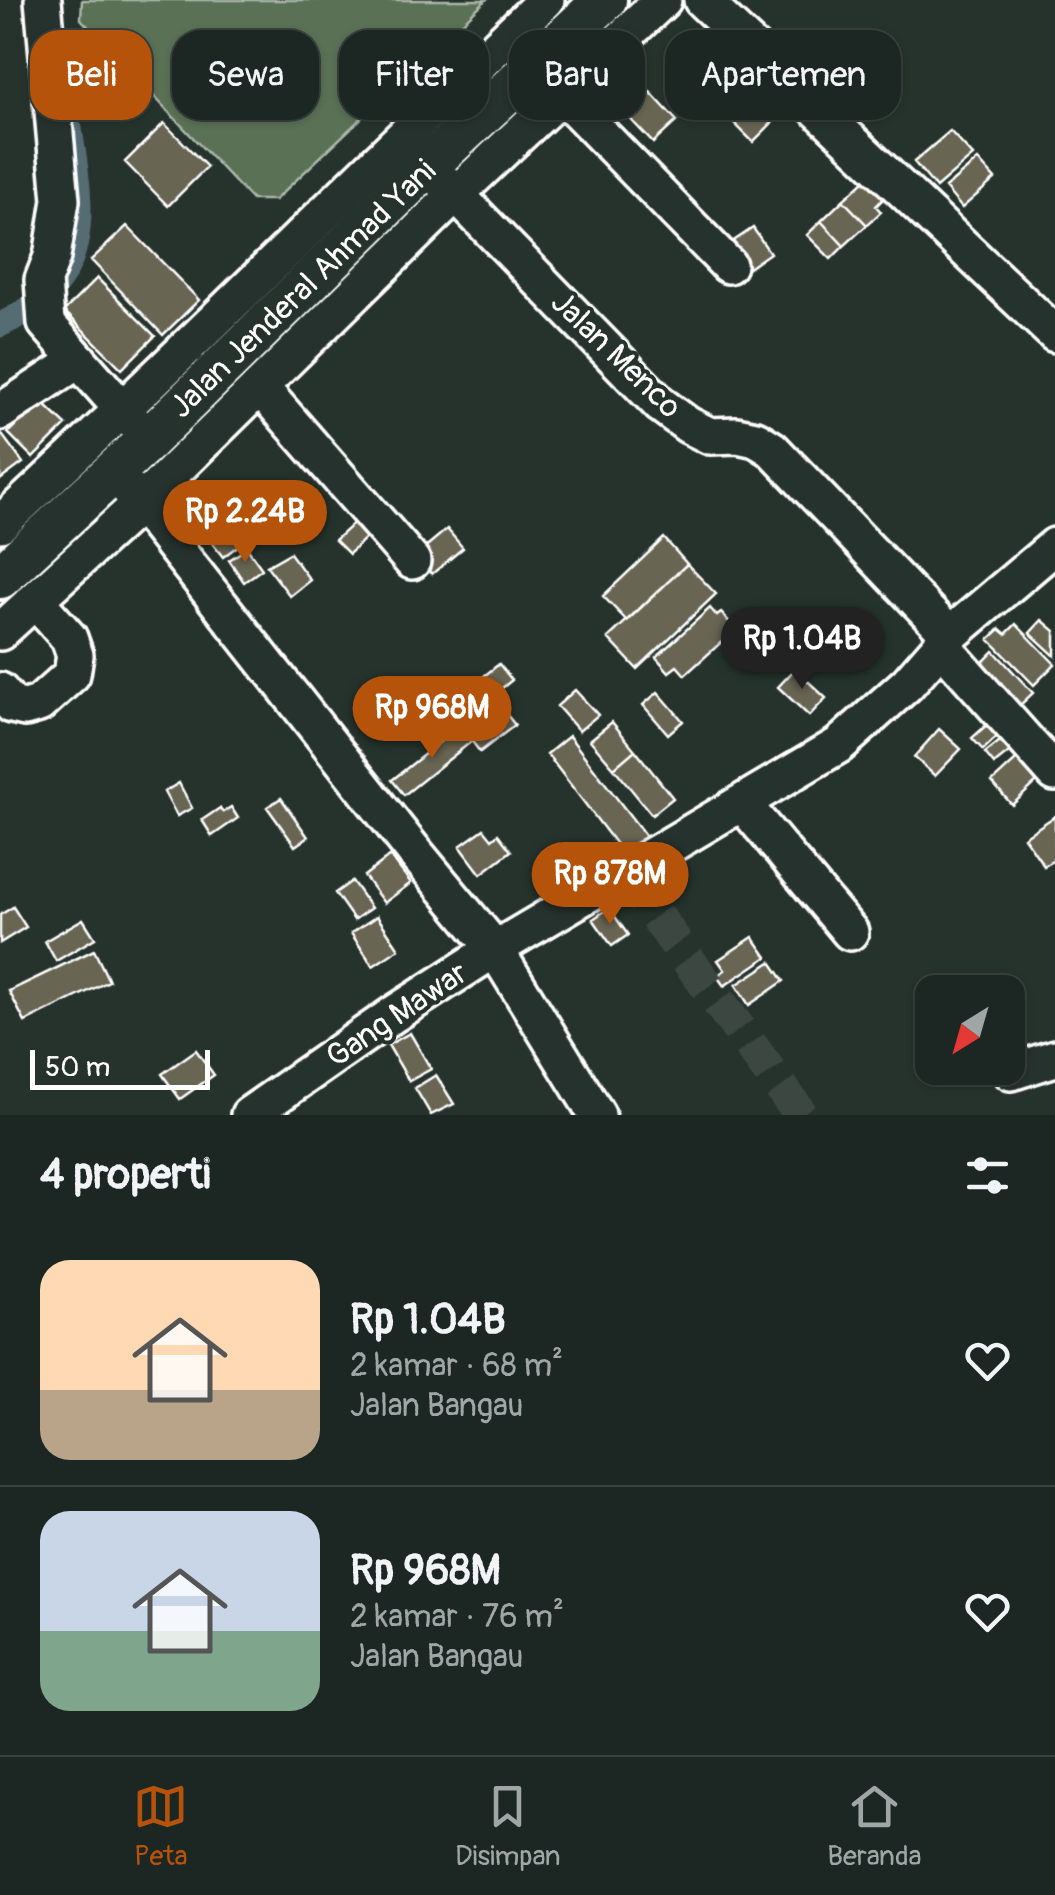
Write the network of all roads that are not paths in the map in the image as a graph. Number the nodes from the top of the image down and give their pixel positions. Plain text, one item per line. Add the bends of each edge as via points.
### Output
1 (44, 0) edge
2 (546, 0) edge
3 (605, 0) edge
4 (663, 0) edge
5 (702, 0) edge
6 (584, 30) edge
7 (620, 30) edge
8 (509, 117) edge
9 (586, 120) edge
10 (442, 179) junction
11 (728, 265) dead end
12 (1055, 334) edge
13 (79, 360) junction
14 (260, 386) junction
15 (0, 412) edge
16 (136, 425) junction
17 (128, 488) junction
18 (0, 524) edge
19 (1055, 546) edge
20 (412, 561) dead end
21 (18, 589) edge
22 (0, 632) edge
23 (946, 640) junction
24 (0, 691) edge
25 (1055, 773) edge
26 (743, 804) junction
27 (850, 932) dead end
28 (495, 949) junction
29 (1055, 1058) edge
30 (1025, 1068) edge
31 (585, 1112) edge
32 (251, 1114) edge

1 - 13 street via 61,200 44,280 46,323
2 - 16 street via 402,136
3 - 6 main road, Jalan Jenderal Ahmad Yani
4 - 7 street
5 - 12 street
8 - 10 main road, Jalan Jenderal Ahmad Yani
9 - 11 street
10 - 14 street
10 - 16 main road, Jalan Jenderal Ahmad Yani
10 - 23 street, Jalan Menco via 661,405 710,436 737,435 772,449
13 - 15 street
13 - 16 street
14 - 17 street
14 - 20 street
16 - 17 main road, Jalan Jenderal Ahmad Yani
16 - 18 street
17 - 21 main road, Jalan Jenderal Ahmad Yani
17 - 28 street
19 - 23 street, Gang Mawar
21 - 22 street
21 - 24 street via 70,638 72,674 25,708
23 - 25 street, Jalan Menco
23 - 26 street, Gang Mawar via 839,745
26 - 27 street
26 - 28 street, Gang Mawar
28 - 31 street
28 - 32 street, Gang Mawar
29 - 30 street

